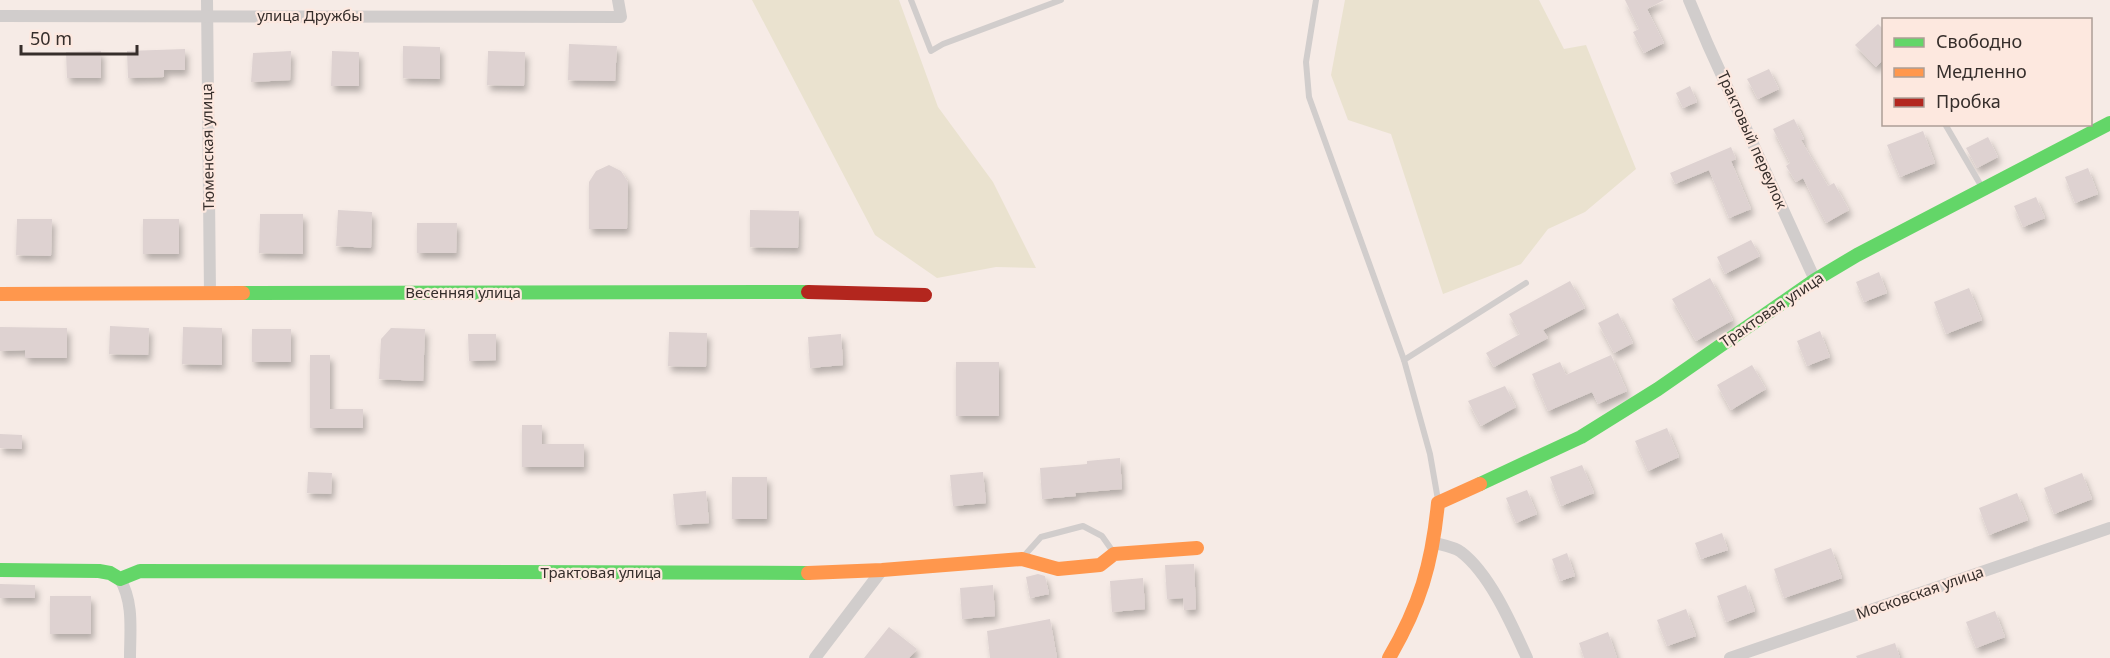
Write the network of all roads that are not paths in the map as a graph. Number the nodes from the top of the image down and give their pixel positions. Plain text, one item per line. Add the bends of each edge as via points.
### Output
1 (207, 0) edge
2 (618, 0) edge
3 (911, 0) edge
4 (1061, 0) edge
5 (1316, 0) edge
6 (1689, 0) edge
7 (0, 16) edge
8 (207, 16) junction
9 (2110, 123) edge
10 (1946, 126) edge
11 (1983, 189) junction
12 (1815, 280) junction
13 (1526, 283) dead end
14 (0, 294) edge
15 (210, 294) junction
16 (925, 295) dead end
17 (1404, 360) junction
18 (1438, 503) junction
19 (2110, 528) edge
20 (1435, 543) junction
21 (1197, 548) dead end
22 (1114, 554) junction
23 (1022, 559) junction
24 (0, 570) edge
25 (882, 570) junction
26 (120, 579) junction
27 (130, 658) edge
28 (815, 658) edge
29 (1389, 658) edge
30 (1527, 658) edge
31 (1730, 658) edge

1 - 8 street, Тюменская улица
2 - 8 street, улица Дружбы via 621,17
3 - 4 lane via 931,51
5 - 17 lane via 1306,62 1309,97
6 - 12 street, Трактовый переулок
7 - 8 street, улица Дружбы
8 - 15 street, Тюменская улица
9 - 11 street, Трактовая улица
10 - 11 lane
11 - 12 street, Трактовая улица
12 - 18 street, Трактовая улица via 1658,389 1581,437
13 - 17 lane
14 - 15 street, Весенняя улица
15 - 16 street, Весенняя улица via 783,291
17 - 18 lane via 1430,454
18 - 20 street
19 - 31 street, Московская улица
20 - 29 street via 1424,589
20 - 30 street via 1460,550 1479,571 1506,613
21 - 22 street, Трактовая улица
22 - 23 street, Трактовая улица via 1100,565 1058,569
22 - 23 lane via 1102,536 1083,526 1041,537
23 - 25 street, Трактовая улица
24 - 26 street, Трактовая улица via 99,571
25 - 26 street, Трактовая улица via 778,574 140,572
25 - 28 street
26 - 27 street via 131,613

